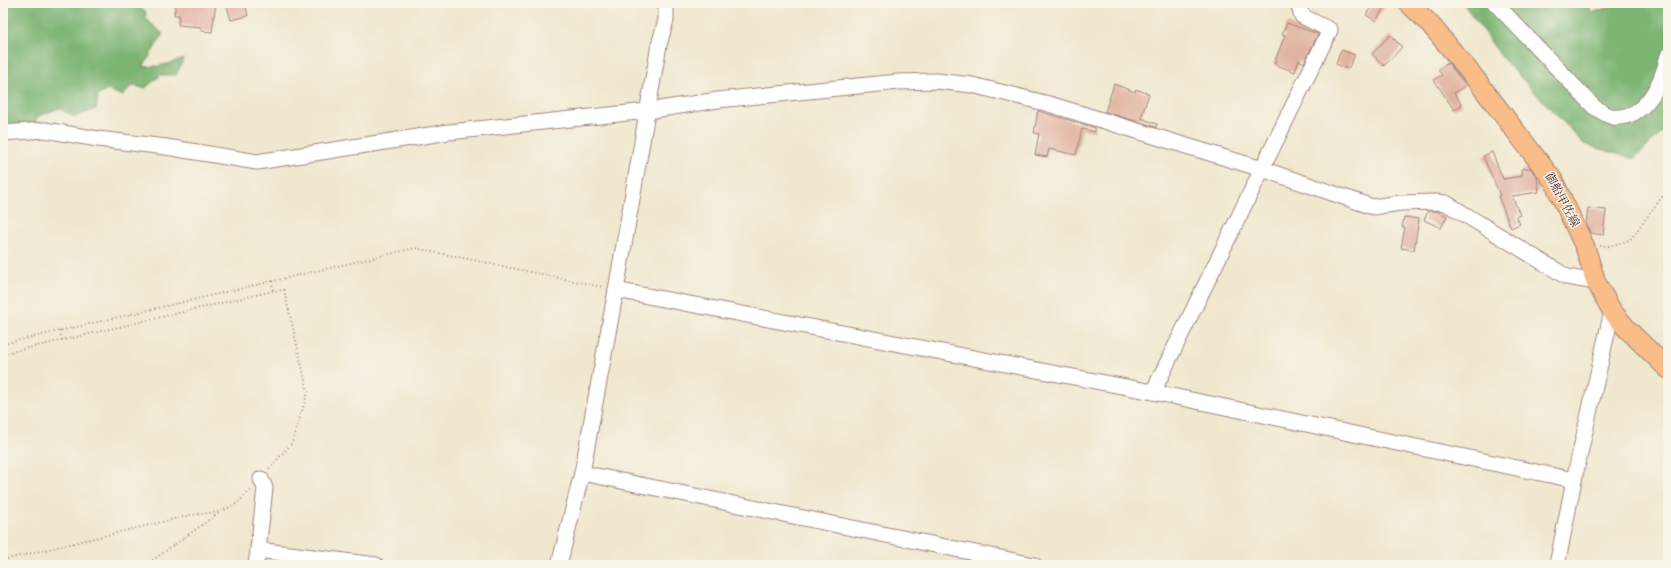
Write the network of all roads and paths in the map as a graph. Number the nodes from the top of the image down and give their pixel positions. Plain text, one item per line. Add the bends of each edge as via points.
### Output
1 (666, 3) edge
2 (1298, 3) edge
3 (1408, 3) edge
4 (1495, 3) edge
5 (1668, 56) edge
6 (647, 110) junction
7 (3, 133) edge
8 (1262, 169) junction
9 (1668, 189) edge
10 (1585, 247) junction
11 (272, 281) junction
12 (1596, 282) junction
13 (616, 290) junction
14 (273, 291) junction
15 (1612, 311) junction
16 (60, 331) junction
17 (62, 341) junction
18 (3, 344) edge
19 (3, 354) edge
20 (1668, 369) edge
21 (1153, 392) junction
22 (582, 474) junction
23 (1574, 480) junction
24 (263, 484) junction
25 (220, 512) junction
26 (257, 558) edge
27 (3, 560) edge
28 (146, 565) edge
29 (376, 565) edge
30 (559, 565) edge
31 (1034, 565) edge
32 (1557, 565) edge

1 - 6 street via 666,20
2 - 8 street via 1302,16 1330,30
3 - 10 main road, 御船甲佐線 via 1430,24 1474,77 1553,180
4 - 5 street via 1594,107 1612,117 1634,113 1651,98 1664,72
6 - 7 street via 449,132 257,162 45,130
6 - 8 street via 718,100 898,82 936,81 972,85 1049,104
6 - 13 street
8 - 12 street via 1373,207 1400,203 1446,203 1567,277
8 - 21 street
9 - 10 path via 1630,240 1610,246
10 - 12 main road, 御船甲佐線
11 - 13 path via 415,248
11 - 14 path
11 - 16 path
12 - 15 main road, 御船甲佐線
13 - 21 street
13 - 22 street
14 - 17 path
14 - 24 path via 284,290 308,392 292,443
15 - 20 main road, 御船甲佐線
15 - 23 street
16 - 17 path
16 - 18 path
17 - 19 path
21 - 23 street
22 - 30 street
22 - 31 street
23 - 32 street
24 - 25 path via 236,504
24 - 26 street
25 - 27 path via 192,515
25 - 28 path
26 - 29 street

